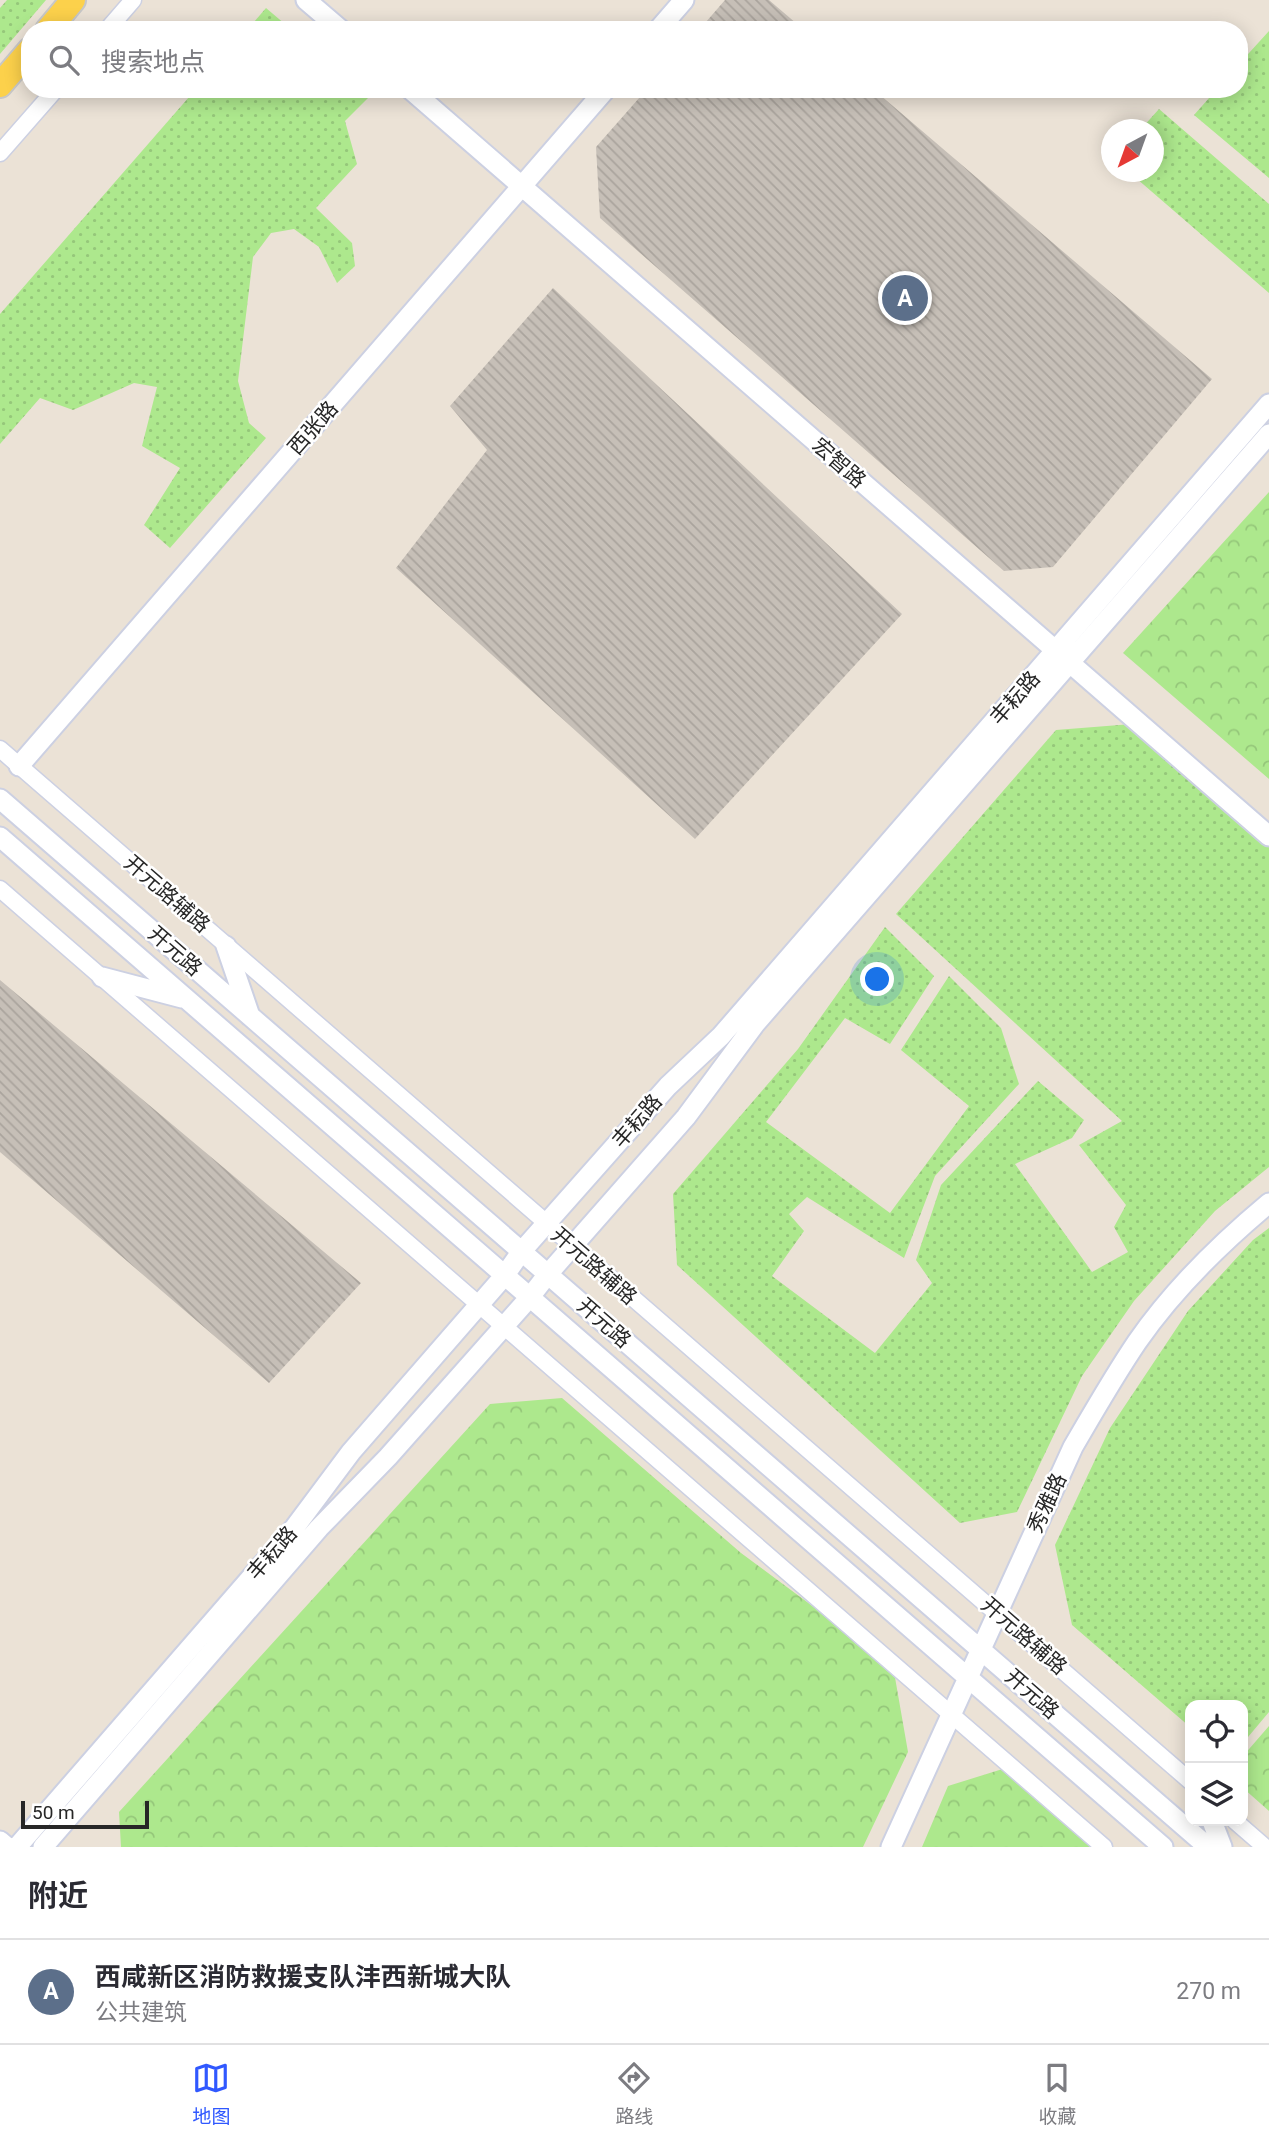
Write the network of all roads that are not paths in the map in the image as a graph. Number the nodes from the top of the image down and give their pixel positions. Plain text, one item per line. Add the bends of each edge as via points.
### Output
1 (73, 0) edge
2 (133, 0) edge
3 (306, 0) edge
4 (684, 0) edge
5 (56, 21) edge
6 (115, 21) edge
7 (330, 21) edge
8 (666, 21) edge
9 (21, 60) edge
10 (0, 85) edge
11 (48, 98) edge
12 (420, 98) edge
13 (599, 98) edge
14 (0, 153) edge
15 (523, 186) junction
16 (1269, 404) edge
17 (1269, 433) edge
18 (1062, 658) junction
19 (0, 749) edge
20 (19, 766) junction
21 (0, 799) edge
22 (1269, 836) edge
23 (0, 837) edge
24 (0, 889) edge
25 (226, 946) junction
26 (102, 977) junction
27 (187, 999) junction
28 (251, 1017) junction
29 (1269, 1203) edge
30 (546, 1224) junction
31 (572, 1247) junction
32 (521, 1252) junction
33 (548, 1274) junction
34 (505, 1275) junction
35 (530, 1297) junction
36 (479, 1305) junction
37 (504, 1327) junction
38 (997, 1612) junction
39 (980, 1649) junction
40 (968, 1676) junction
41 (950, 1714) junction
42 (1185, 1777) edge
43 (1214, 1826) edge
44 (1241, 1826) edge
45 (0, 1841) edge
46 (7, 1847) edge
47 (18, 1847) edge
48 (43, 1847) edge
49 (891, 1847) edge
50 (1104, 1847) edge
51 (1163, 1847) edge
52 (1208, 1847) edge
53 (1222, 1847) edge
54 (1265, 1847) edge

1 - 5 main road
2 - 6 street
3 - 7 street
4 - 8 street
9 - 10 main road
11 - 14 street
12 - 15 street, 宏智路
13 - 15 street, 西张路
15 - 18 street, 宏智路
15 - 20 street, 西张路
16 - 18 street, 丰耘路
17 - 18 street, 丰耘路
18 - 22 street, 宏智路
18 - 30 street, 丰耘路
18 - 31 street, 丰耘路 via 755,1024 686,1117
19 - 20 street, 开元路辅路
20 - 25 street, 开元路辅路
21 - 28 street, 开元路
23 - 27 street, 开元路
24 - 26 street
25 - 28 street
25 - 30 street, 开元路辅路
26 - 27 street
26 - 36 street
27 - 34 street, 开元路
28 - 32 street, 开元路
29 - 38 street, 秀雅路 via 1210,1257 1139,1340 1105,1391 1073,1447
30 - 31 street, 开元路辅路
30 - 32 street, 丰耘路
31 - 33 street, 丰耘路
31 - 38 street, 开元路辅路
32 - 33 street, 开元路
32 - 34 street, 丰耘路
33 - 35 street, 丰耘路
33 - 39 street, 开元路
34 - 35 street, 开元路
34 - 36 street, 丰耘路
35 - 37 street, 丰耘路
35 - 40 street, 开元路
36 - 37 street
36 - 47 street, 丰耘路 via 351,1452 295,1527
37 - 41 street
37 - 48 street, 丰耘路 via 319,1528
38 - 39 street, 秀雅路
38 - 42 street, 开元路辅路
39 - 40 street, 秀雅路
39 - 52 street, 开元路
40 - 41 street, 秀雅路
40 - 51 street, 开元路
41 - 49 street, 秀雅路
41 - 50 street
43 - 53 street
44 - 54 street
45 - 46 street

